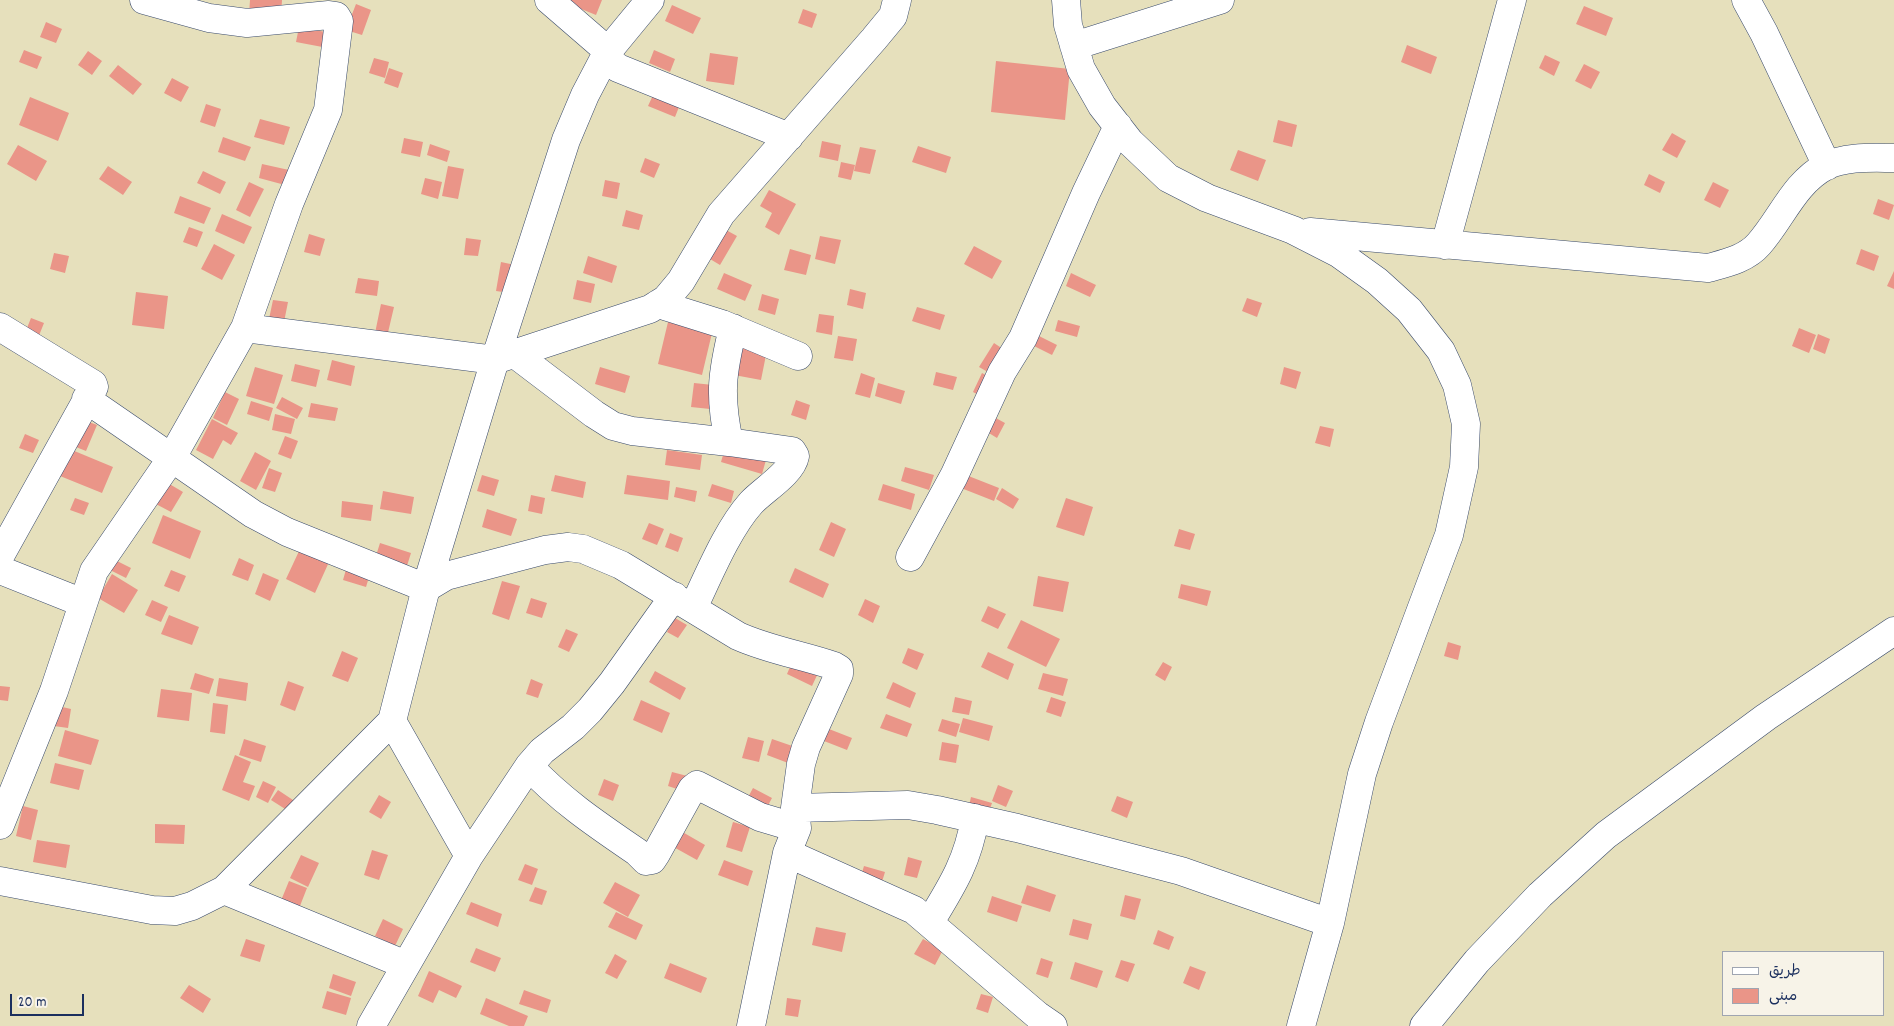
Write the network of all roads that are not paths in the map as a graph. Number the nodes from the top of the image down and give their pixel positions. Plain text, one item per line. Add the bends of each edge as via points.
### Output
1 (144, 0) edge
2 (549, 0) edge
3 (650, 0) edge
4 (897, 0) edge
5 (1066, 0) edge
6 (1220, 0) edge
7 (1509, 0) edge
8 (1746, 0) edge
9 (1074, 46) junction
10 (608, 51) junction
11 (1118, 126) junction
12 (789, 137) junction
13 (1894, 158) edge
14 (1827, 166) junction
15 (1293, 230) junction
16 (1445, 245) junction
17 (658, 304) junction
18 (0, 327) edge
19 (245, 328) junction
20 (733, 328) junction
21 (798, 356) dead end
22 (505, 357) junction
23 (86, 399) junction
24 (729, 442) junction
25 (171, 458) junction
26 (0, 556) edge
27 (910, 557) dead end
28 (0, 570) edge
29 (426, 588) junction
30 (683, 602) junction
31 (83, 603) junction
32 (1894, 631) edge
33 (392, 721) junction
34 (529, 766) junction
35 (1, 815) edge
36 (975, 818) junction
37 (793, 830) junction
38 (469, 856) junction
39 (0, 881) edge
40 (224, 890) junction
41 (930, 922) junction
42 (1330, 923) junction
43 (406, 965) junction
44 (370, 1026) edge
45 (751, 1026) edge
46 (1054, 1026) edge
47 (1301, 1026) edge
48 (1424, 1026) edge

1 - 19 street via 209,18 248,22 329,15 336,16 339,21 328,110 289,204
2 - 10 street
3 - 10 street
4 - 12 street via 893,16
5 - 9 street
6 - 9 street
7 - 16 street
8 - 14 street
9 - 11 street via 1081,69 1102,106
10 - 12 street via 611,62 618,68
10 - 22 street via 566,140
11 - 15 street via 1168,178 1207,198
11 - 27 street via 1023,338 1002,372 954,476
12 - 17 street via 722,214 681,281
13 - 14 street via 1860,158
14 - 16 street via 1803,183 1758,245 1734,261 1708,268
15 - 16 street
15 - 42 street via 1338,253 1377,281 1409,310 1440,351 1457,385 1466,424 1464,466 1449,535 1362,774
17 - 20 street
17 - 22 street
18 - 23 street via 93,384
19 - 22 street
19 - 25 street
20 - 21 street
20 - 24 street via 723,374 722,397
22 - 24 street via 613,426 640,433
22 - 29 street
23 - 25 street
23 - 26 street
24 - 30 street via 792,451 794,462 751,502
25 - 29 street via 253,514 287,532
25 - 31 street via 94,571
28 - 31 street
29 - 30 street via 446,576 568,547 583,549 621,565
29 - 33 street
30 - 34 street via 590,710 573,728 542,750
30 - 37 street via 738,636 839,669 801,764
31 - 35 street via 54,691
32 - 48 street via 1766,717 1606,836 1528,908 1477,961
33 - 38 street
33 - 40 street
34 - 37 street via 574,808 646,861 652,860 697,785
34 - 38 street
36 - 37 street via 908,805
36 - 41 street via 956,881
36 - 42 street via 1181,871
37 - 41 street
37 - 45 street
38 - 43 street
39 - 40 street via 152,910 175,911
40 - 43 street
41 - 46 street
42 - 47 street
43 - 44 street

